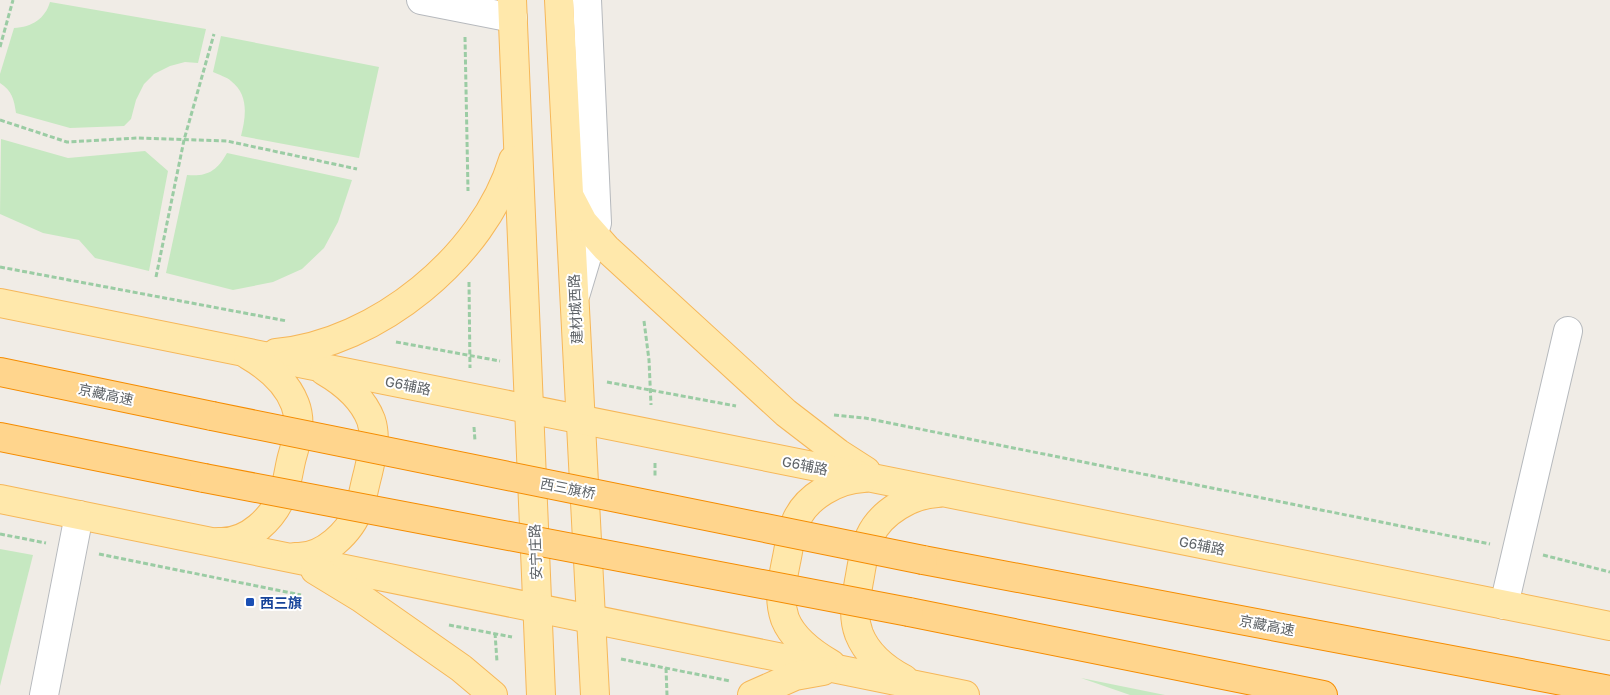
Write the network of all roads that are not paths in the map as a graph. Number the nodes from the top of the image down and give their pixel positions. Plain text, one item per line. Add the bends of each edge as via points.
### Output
1 (421, 0) edge
2 (559, 0) edge
3 (587, 0) edge
4 (512, 9) edge
5 (517, 129) junction
6 (568, 188) junction
7 (601, 235) junction
8 (0, 303) edge
9 (575, 309) junction
10 (1568, 331) dead end
11 (232, 350) junction
12 (308, 365) junction
13 (0, 372) edge
14 (529, 409) junction
15 (212, 416) joint
16 (580, 420) junction
17 (0, 437) edge
18 (875, 479) junction
19 (907, 485) junction
20 (950, 494) junction
21 (0, 499) edge
22 (79, 515) junction
23 (206, 541) junction
24 (281, 556) junction
25 (923, 560) joint
26 (1504, 605) junction
27 (537, 608) junction
28 (591, 619) junction
29 (1610, 626) edge
30 (850, 672) junction
31 (924, 687) junction
32 (1610, 690) edge
33 (44, 695) edge
34 (493, 695) edge
35 (540, 695) edge
36 (595, 695) edge
37 (752, 695) edge
38 (965, 695) edge
39 (1323, 695) edge

1 - 4 street via 465,8
2 - 6 main road, 建材城西路
3 - 7 street
4 - 5 main road
5 - 11 main road via 514,158 490,210 469,241 420,291 384,316 332,339 291,351 258,353
5 - 14 main road
6 - 7 main road via 575,210
6 - 9 main road, 建材城西路
7 - 9 street via 578,283
7 - 19 main road via 811,434 867,471
8 - 11 main road, G6辅路
9 - 16 main road, 建材城西路
10 - 26 street
11 - 12 main road, G6辅路
11 - 23 main road via 247,354 260,363 285,388 298,414 298,436 284,491 266,520 242,538
12 - 14 main road, G6辅路
12 - 24 main road via 336,378 361,403 371,420 373,451 359,507 340,535 326,549 309,557
13 - 15 highway, 京藏高速
14 - 16 main road, G6辅路
14 - 27 main road, 安宁庄路
15 - 25 highway, 西三旗桥, bridge
16 - 18 main road, G6辅路
16 - 28 main road, 建材城西路
17 - 39 highway, bridge
18 - 19 main road, G6辅路
18 - 30 main road via 845,481 820,493 804,508 792,530 781,590 780,600 786,619 798,639 823,660
19 - 20 main road, G6辅路
20 - 26 main road, G6辅路
20 - 31 main road via 934,493 911,500 886,515 878,524 866,545 855,605 856,624 867,648 897,675
21 - 22 main road
22 - 23 main road
22 - 33 street
23 - 24 main road
24 - 27 main road
24 - 34 main road via 310,567 346,588 461,668
25 - 32 highway, 京藏高速
26 - 29 main road, G6辅路
27 - 28 main road
27 - 35 main road, 安宁庄路
28 - 30 main road
28 - 36 main road
30 - 31 main road
30 - 37 main road via 812,672
31 - 38 main road

